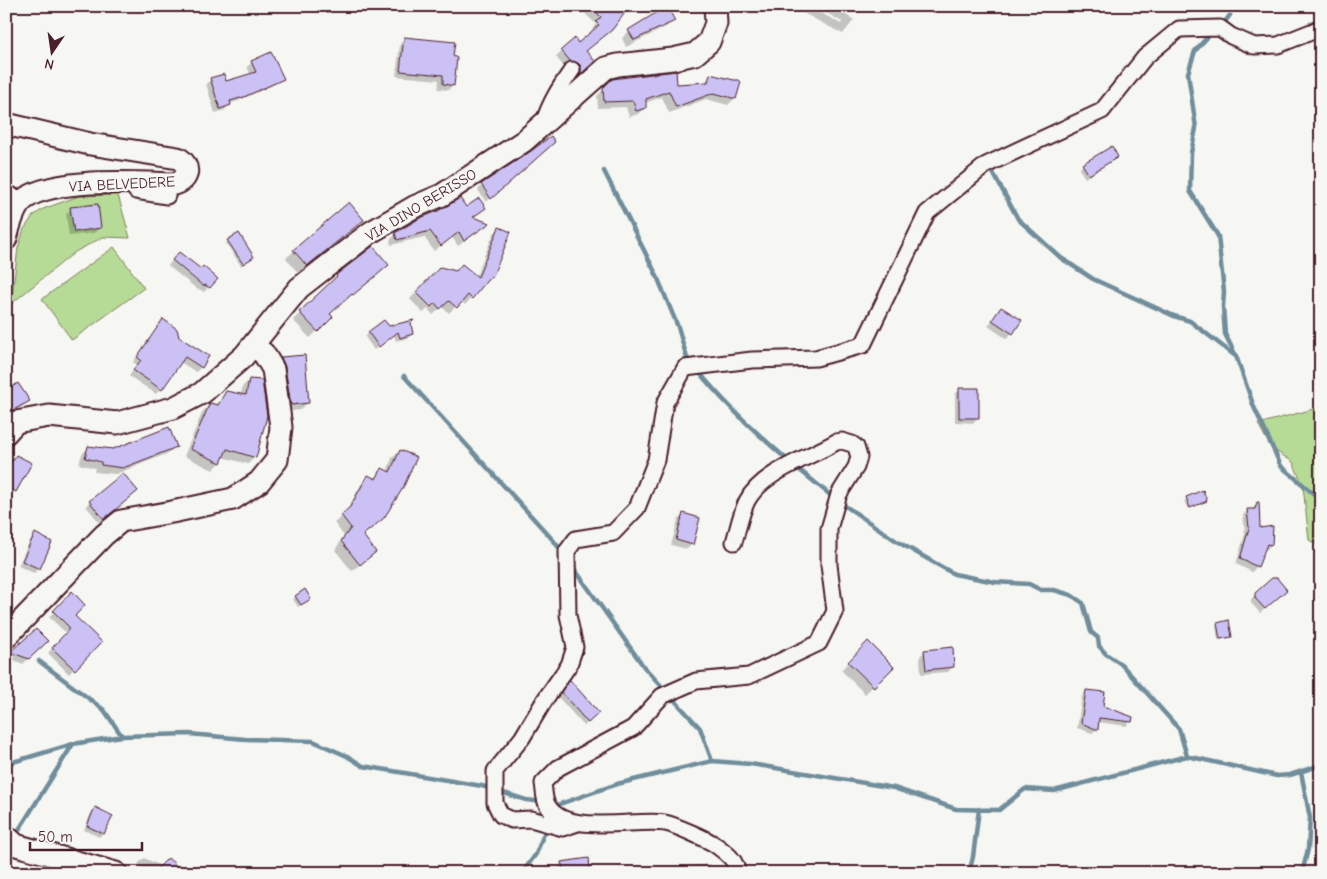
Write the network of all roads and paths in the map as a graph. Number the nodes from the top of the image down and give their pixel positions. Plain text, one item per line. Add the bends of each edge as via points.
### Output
1 (715, 6) edge
2 (1321, 28) edge
3 (572, 70) dead end
4 (6, 124) edge
5 (544, 124) junction
6 (84, 183) junction
7 (167, 196) dead end
8 (13, 199) edge
9 (6, 239) edge
10 (253, 345) junction
11 (6, 433) edge
12 (734, 542) dead end
13 (6, 637) edge
14 (578, 823) junction
15 (6, 836) edge
16 (116, 873) edge
17 (737, 873) edge

1 - 5 street, VIA DINO BERISSO via 716,24 709,42 695,54 606,68
2 - 14 street via 1278,45 1254,46 1220,28 1179,29 1145,57 1102,111 986,165 927,213 862,345 816,358 752,360 685,368 665,404 656,460 637,508 614,533 576,539 567,551 568,615 574,647 569,665 522,738 495,771 495,803 501,815 512,820 531,819 563,828
3 - 5 street via 548,106
4 - 6 street, VIA BELVEDERE via 90,144 178,158 187,167 186,176 175,184
5 - 10 street, VIA DINO BERISSO via 524,141 442,195 371,232 299,288
6 - 7 street
6 - 8 street, VIA BELVEDERE
8 - 9 street, VIA BELVEDERE
10 - 11 street, VIA DINO BERISSO via 202,393 173,408 117,423 49,416 16,422
10 - 13 street via 264,354 273,369 280,427 277,460 259,482 233,499 121,521
12 - 14 street via 747,501 779,470 836,442 847,442 856,448 859,462 839,494 828,529 829,565 836,610 819,643 749,676 696,680 662,696 633,728 558,768 543,783 546,803 558,816
14 - 17 street via 665,823 710,841 730,856
15 - 16 street via 16,845

